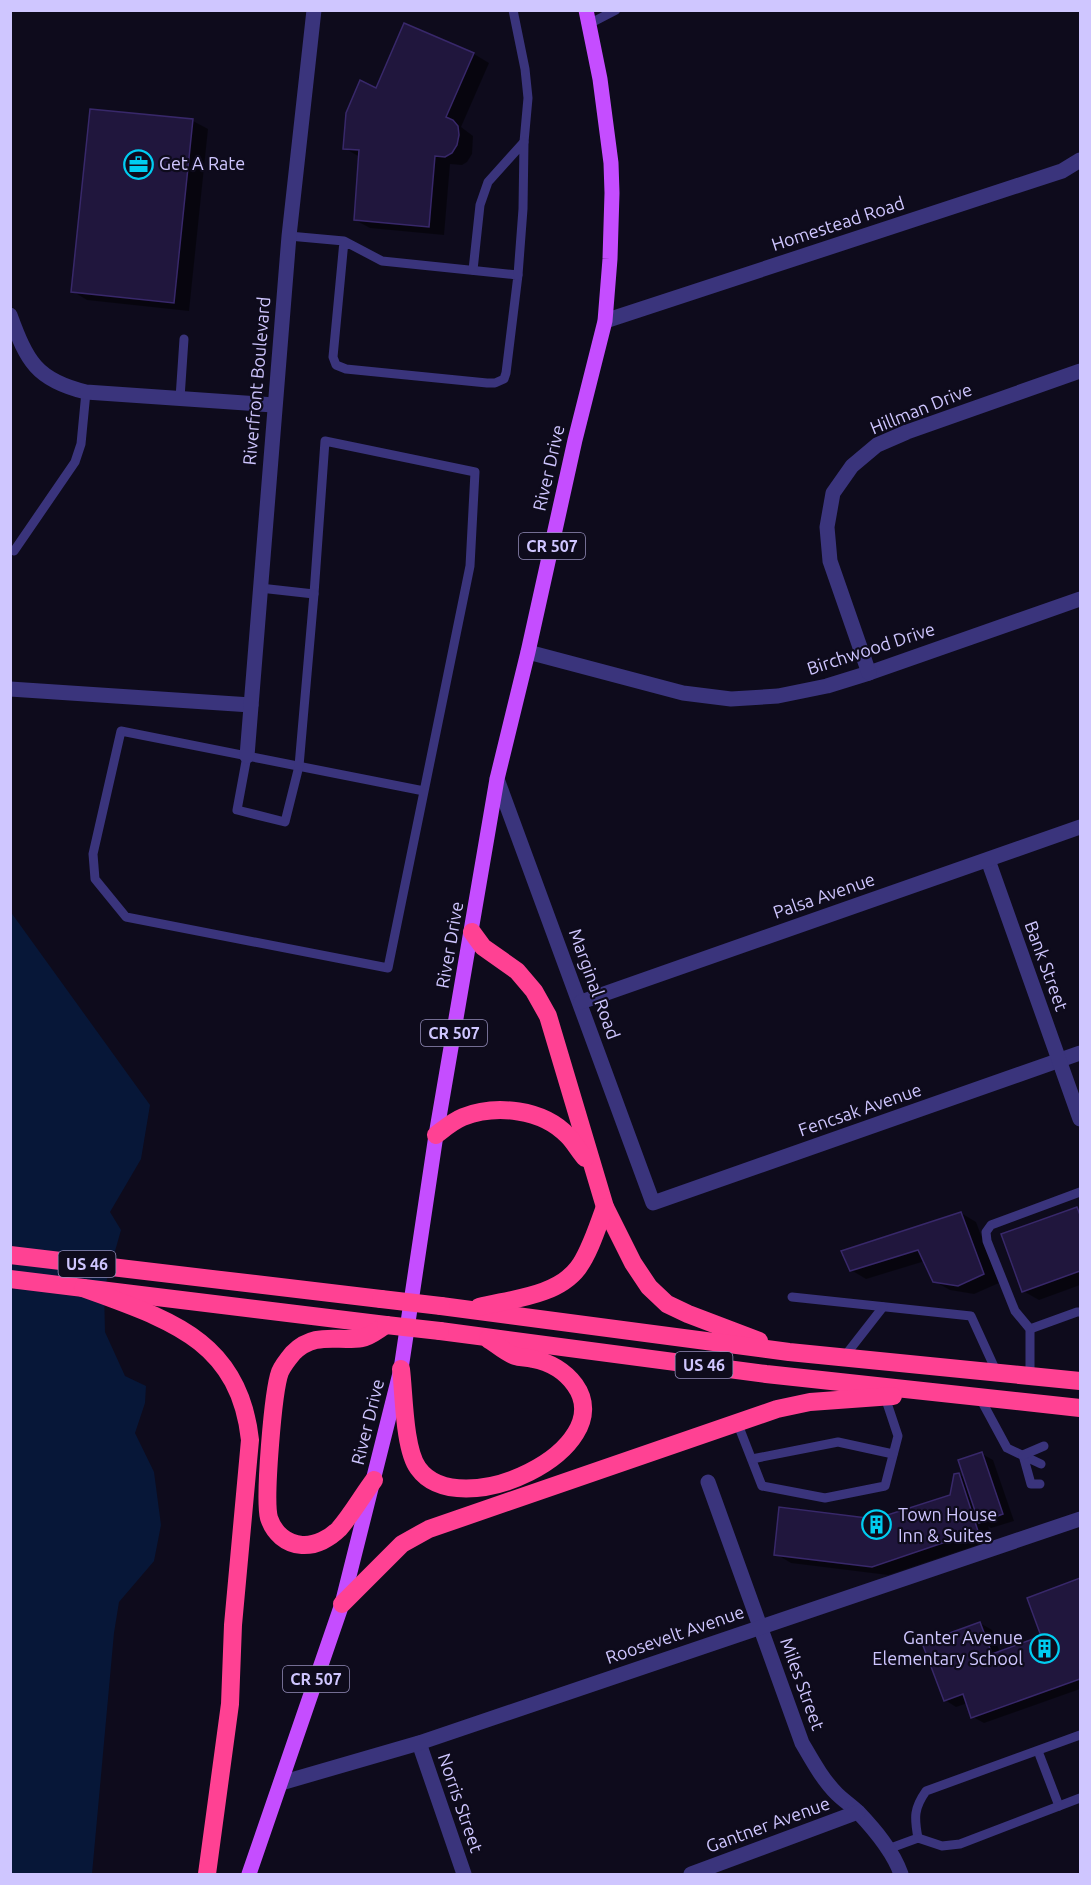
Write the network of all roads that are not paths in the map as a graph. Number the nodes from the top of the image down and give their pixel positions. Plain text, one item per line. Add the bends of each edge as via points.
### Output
1 (314, 10) edge
2 (513, 10) edge
3 (616, 10) edge
4 (588, 17) edge
5 (524, 142) junction
6 (1080, 160) edge
7 (289, 236) junction
8 (344, 241) junction
9 (472, 270) junction
10 (518, 275) junction
11 (10, 315) edge
12 (605, 321) junction
13 (184, 339) dead end
14 (1080, 371) edge
15 (86, 392) junction
16 (180, 398) junction
17 (274, 405) junction
18 (10, 550) edge
19 (260, 588) junction
20 (314, 594) junction
21 (1080, 599) edge
22 (528, 652) junction
23 (869, 673) junction
24 (10, 689) edge
25 (251, 705) junction
26 (247, 756) junction
27 (299, 766) junction
28 (497, 779) junction
29 (424, 791) junction
30 (1080, 827) edge
31 (988, 860) junction
32 (472, 932) junction
33 (581, 1002) junction
34 (1080, 1053) edge
35 (1059, 1061) junction
36 (1080, 1119) edge
37 (436, 1135) junction
38 (593, 1169) junction
39 (1080, 1192) edge
40 (653, 1203) joint
41 (605, 1207) junction
42 (10, 1255) edge
43 (10, 1279) edge
44 (792, 1297) dead end
45 (159, 1307) junction
46 (883, 1307) junction
47 (467, 1309) junction
48 (1080, 1312) edge
49 (386, 1325) junction
50 (1030, 1329) junction
51 (484, 1336) junction
52 (789, 1352) junction
53 (843, 1357) junction
54 (401, 1369) junction
55 (998, 1374) junction
56 (1030, 1377) junction
57 (1080, 1381) edge
58 (924, 1392) junction
59 (885, 1397) junction
60 (980, 1398) junction
61 (1080, 1408) edge
62 (737, 1422) junction
63 (1044, 1446) dead end
64 (893, 1454) junction
65 (1023, 1455) junction
66 (752, 1459) junction
67 (1041, 1464) dead end
68 (374, 1480) junction
69 (708, 1482) dead end
70 (1040, 1484) dead end
71 (1080, 1519) edge
72 (342, 1604) junction
73 (760, 1627) junction
74 (1080, 1735) edge
75 (419, 1743) junction
76 (1038, 1751) junction
77 (281, 1783) junction
78 (1080, 1798) edge
79 (1059, 1806) junction
80 (858, 1812) junction
81 (918, 1838) junction
82 (888, 1849) junction
83 (207, 1875) edge
84 (249, 1875) edge
85 (464, 1875) edge
86 (691, 1875) edge
87 (901, 1875) edge

1 - 7 street, Riverfront Boulevard
2 - 5 lane via 528,98
3 - 4 lane
4 - 12 main road, River Drive / CR 507 via 609,138 612,183
5 - 9 lane via 488,182 480,205
5 - 10 lane
6 - 12 street, Homestead Road via 1062,171
7 - 8 lane
7 - 17 street, Riverfront Boulevard
8 - 9 lane via 382,261
8 - 10 lane via 333,357 336,365 346,369 487,383 501,381 506,374
9 - 10 lane
11 - 15 street via 31,362 52,380
12 - 22 main road, River Drive / CR 507
13 - 16 lane
14 - 23 street, Hillman Drive via 907,432 877,445 852,466 834,493 827,527 830,561
15 - 16 street
15 - 18 lane via 81,444 75,462 14,551
16 - 17 street
17 - 19 street, Riverfront Boulevard
19 - 20 lane
19 - 25 street, Riverfront Boulevard
20 - 27 lane
20 - 29 lane via 325,441 475,472 470,566
21 - 23 street, Birchwood Drive
22 - 23 street, Birchwood Drive via 683,693 731,699 778,696
22 - 28 main road, River Drive / CR 507
24 - 25 street
25 - 26 street, Riverfront Boulevard
26 - 27 lane
26 - 27 lane via 237,810 285,822
26 - 29 lane via 121,731 93,855 95,879 126,917 388,968
27 - 29 lane
28 - 32 main road, River Drive / CR 507
28 - 33 street, Marginal Road
30 - 31 street, Palsa Avenue
31 - 33 street, Palsa Avenue
31 - 35 street, Bank Street
32 - 37 main road, River Drive / CR 507
32 - 38 highway via 483,947 517,971 548,1016
33 - 40 street, Marginal Road
34 - 35 street, Fencsak Avenue
35 - 36 street, Bank Street
35 - 40 street, Fencsak Avenue
37 - 38 highway via 472,1114 521,1112 552,1124 567,1135
37 - 54 main road, River Drive / CR 507
38 - 41 highway
39 - 50 lane via 991,1225 986,1232 1015,1311
41 - 47 highway via 578,1267 562,1283
41 - 52 highway via 649,1287 667,1304
42 - 47 highway, US 46, bridge
43 - 45 highway, US 46 via 83,1288
44 - 46 lane
45 - 49 highway, US 46
45 - 83 highway via 225,1367 244,1406 250,1440 230,1704
46 - 53 lane
46 - 55 lane via 971,1316
47 - 52 highway, US 46
48 - 50 lane
49 - 51 highway, US 46, bridge
49 - 68 highway via 364,1338 314,1341 299,1348 285,1364 274,1395 267,1508 273,1527 293,1543 321,1542 339,1529
50 - 56 lane
51 - 54 highway via 513,1356 554,1366 569,1377 581,1394 579,1429 543,1464 516,1478 457,1489 437,1484 423,1473 412,1457
51 - 58 highway, US 46
52 - 53 highway, US 46
53 - 55 highway, US 46
54 - 68 main road, River Drive / CR 507
55 - 56 highway, US 46
56 - 57 highway, US 46
58 - 59 highway
58 - 60 highway, US 46
59 - 62 highway via 810,1402
59 - 64 lane via 898,1436
60 - 61 highway, US 46
60 - 65 lane via 1007,1448
62 - 66 lane
62 - 72 highway via 429,1529 402,1544
63 - 65 lane
64 - 66 lane via 838,1442
64 - 66 lane via 885,1486 825,1498 762,1486
65 - 67 lane
65 - 70 lane via 1031,1484
68 - 72 main road, River Drive / CR 507
69 - 73 street, Miles Street
71 - 73 street, Roosevelt Avenue
72 - 77 main road, River Drive / CR 507
73 - 75 street, Roosevelt Avenue
73 - 80 street, Miles Street via 802,1743 836,1793
74 - 76 lane
75 - 77 street, Roosevelt Avenue
75 - 85 street, Norris Street
76 - 79 lane
76 - 81 lane via 926,1791 916,1804
77 - 84 main road, River Drive / CR 507
78 - 79 lane
79 - 81 lane via 960,1844 942,1846
80 - 82 street, Miles Street
80 - 86 street, Gantner Avenue
81 - 82 lane
82 - 87 street, Miles Street

